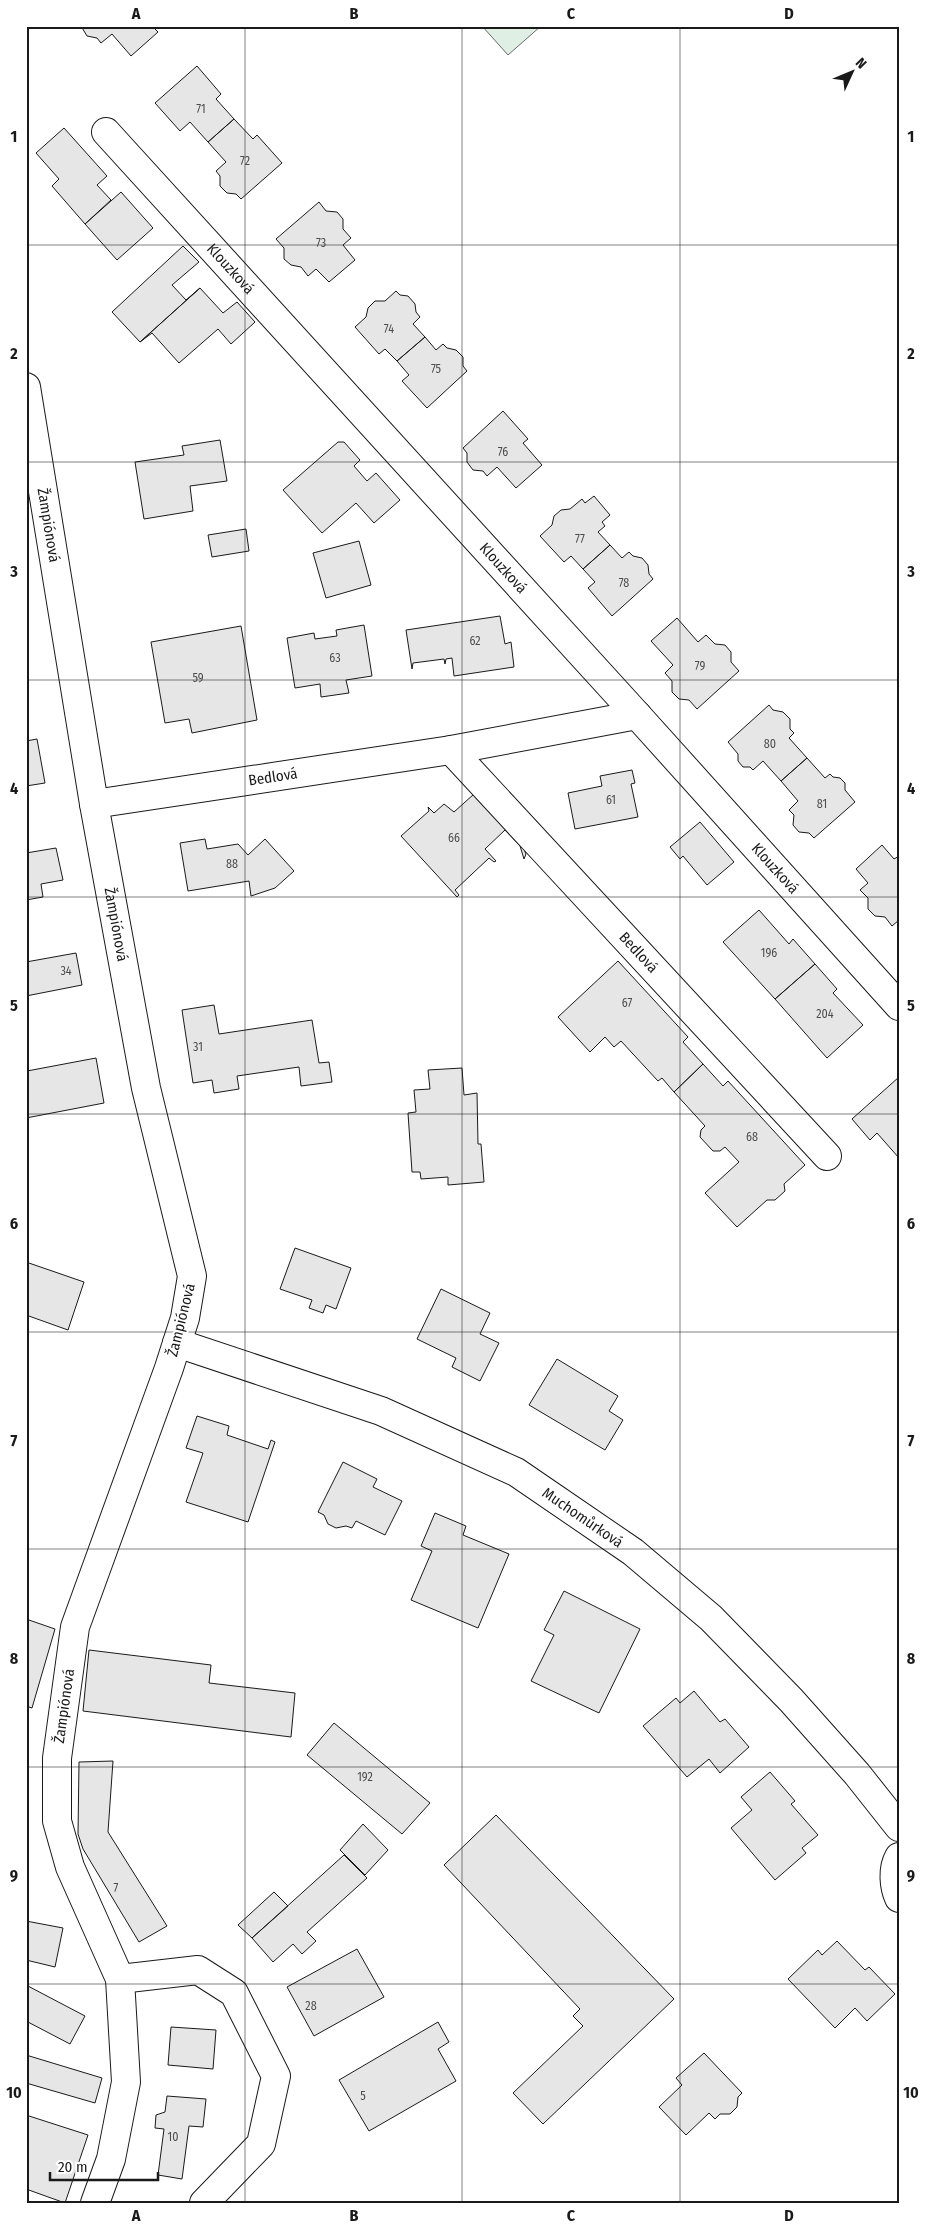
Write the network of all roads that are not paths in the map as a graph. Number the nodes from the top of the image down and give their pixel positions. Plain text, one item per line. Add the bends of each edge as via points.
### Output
1 (106, 132) dead end
2 (26, 387) edge
3 (637, 715) junction
4 (452, 750) junction
5 (94, 804) junction
6 (899, 1006) edge
7 (827, 1156) dead end
8 (177, 1343) junction
9 (899, 1827) edge
10 (899, 1857) edge
11 (899, 1898) edge
12 (120, 1979) junction
13 (95, 2203) edge
14 (204, 2203) edge

1 - 3 street, Klouzková
2 - 5 street, Žampiónová
3 - 4 street, Bedlová
3 - 6 street, Klouzková
4 - 5 street, Bedlová
4 - 7 street, Bedlová
5 - 8 street, Žampiónová via 146,1088 192,1276
8 - 9 street, Muchomůrková via 382,1411 516,1472 633,1552 711,1618 791,1700
8 - 12 street, Žampiónová via 75,1627 57,1758 57,1821 70,1867
10 - 11 street via 894,1888
12 - 13 street, Žampiónová via 126,2082 111,2159
12 - 14 street via 198,1970 234,1993 276,2076 261,2144

